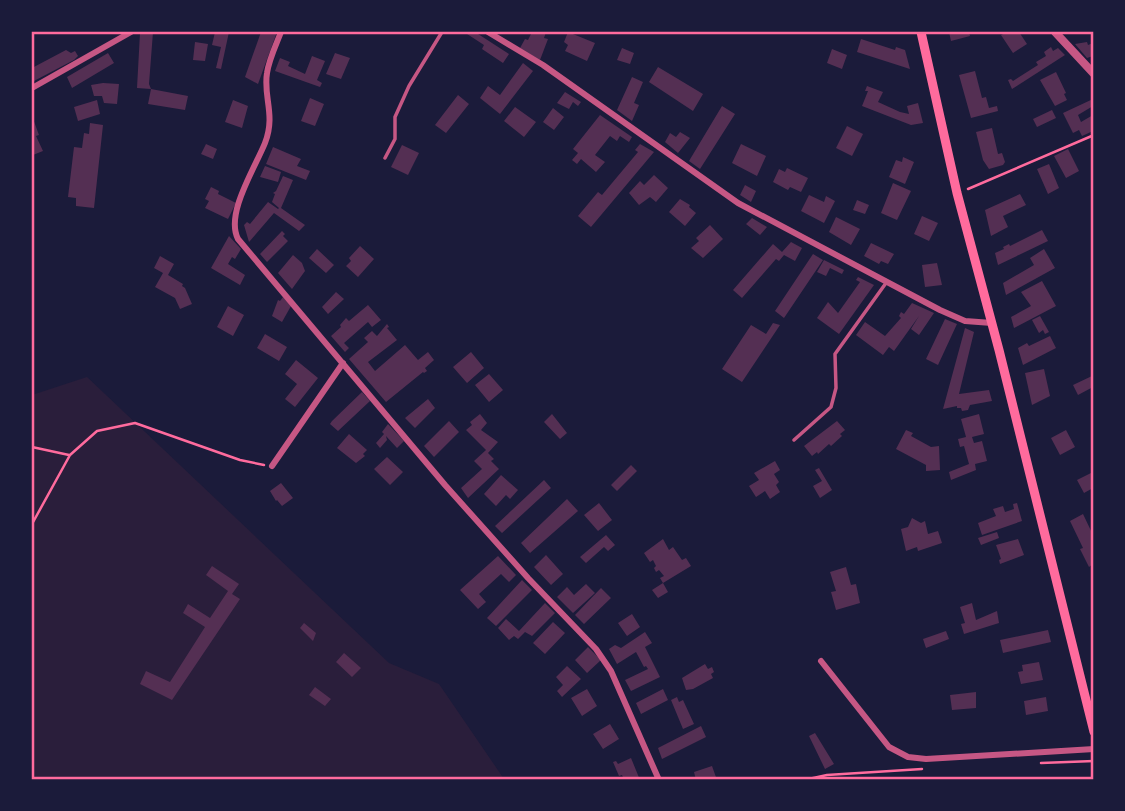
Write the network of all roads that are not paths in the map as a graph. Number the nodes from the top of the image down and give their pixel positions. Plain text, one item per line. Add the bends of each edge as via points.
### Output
1 (131, 32) edge
2 (281, 32) edge
3 (442, 32) edge
4 (488, 32) edge
5 (921, 32) edge
6 (1055, 32) edge
7 (1094, 74) edge
8 (32, 88) edge
9 (385, 158) dead end
10 (886, 283) junction
11 (992, 323) junction
12 (343, 363) junction
13 (794, 440) dead end
14 (272, 466) road end
15 (821, 661) dead end
16 (1094, 732) edge
17 (1094, 749) edge
18 (659, 779) edge

1 - 8 street
2 - 12 street via 266,74 270,127 233,220 234,231
3 - 9 lane via 395,117 395,139
4 - 10 street via 543,65 738,203
5 - 11 main road
6 - 7 street
10 - 11 street via 965,321
10 - 13 lane via 835,354 836,388 831,407
11 - 16 main road
12 - 14 street
12 - 18 street via 463,506 596,649 611,671
15 - 17 street via 889,747 908,757

